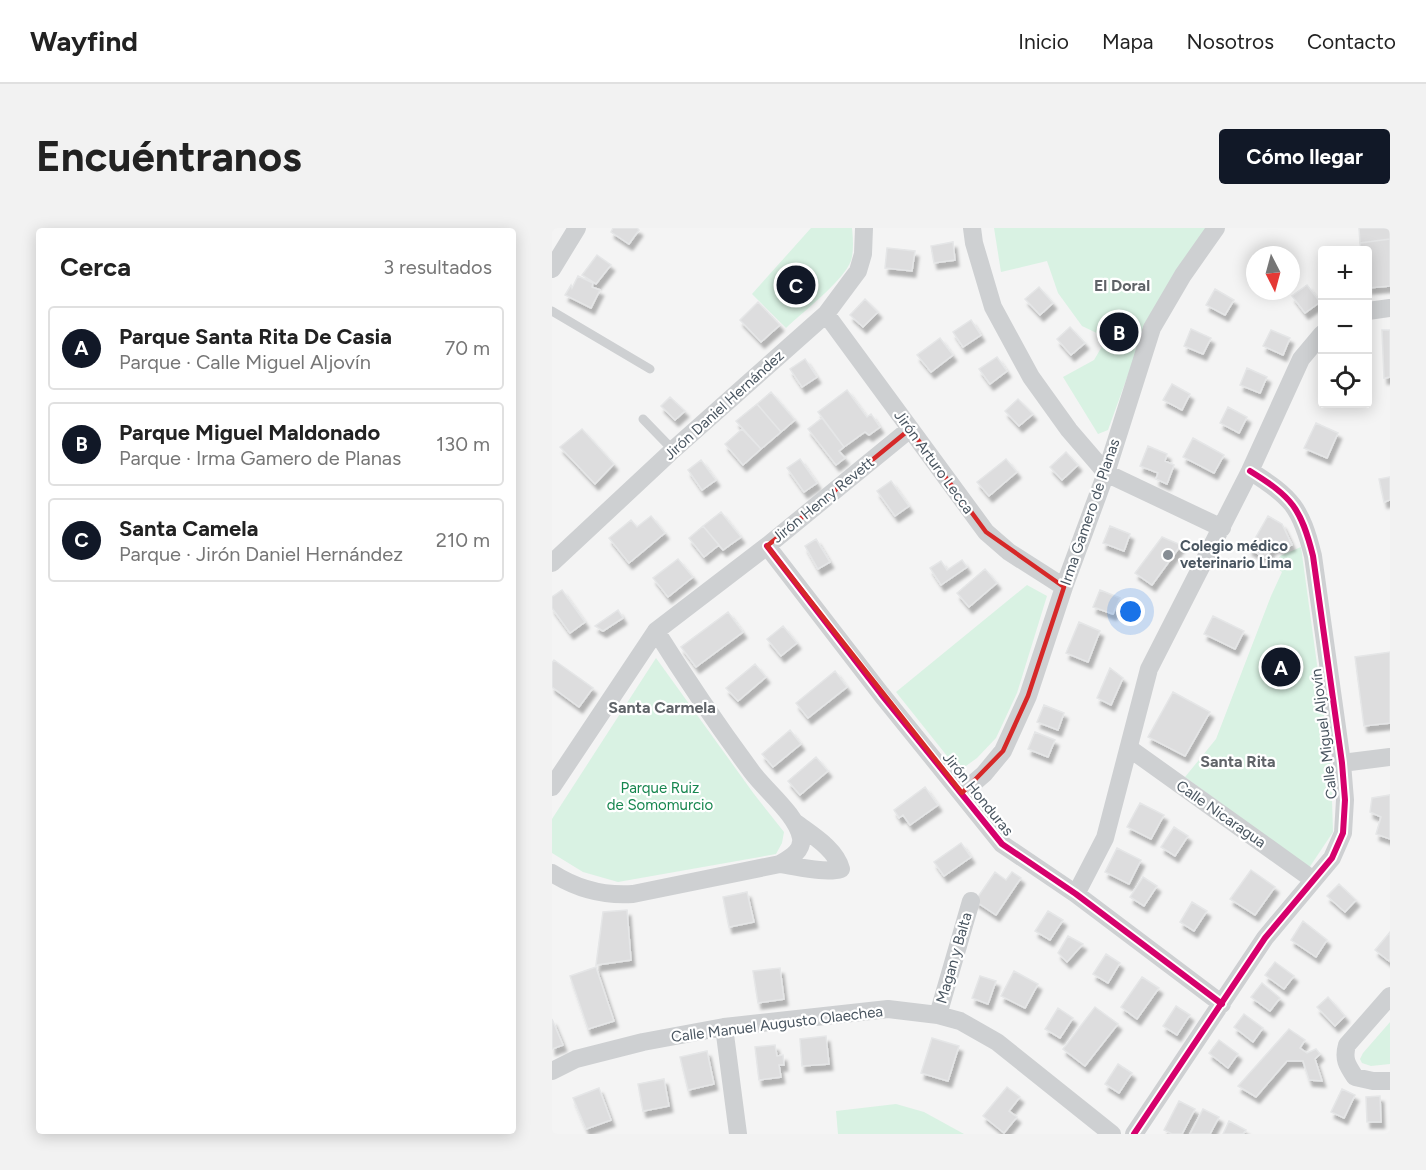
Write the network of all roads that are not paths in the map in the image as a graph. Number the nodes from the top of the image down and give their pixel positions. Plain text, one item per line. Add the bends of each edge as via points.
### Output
1 (577, 228) edge
2 (864, 228) edge
3 (972, 228) edge
4 (1216, 228) edge
5 (552, 269) edge
6 (1390, 308) edge
7 (1372, 310) edge
8 (552, 311) edge
9 (826, 314) junction
10 (1318, 340) edge
11 (650, 369) dead end
12 (643, 419) dead end
13 (910, 429) junction
14 (1078, 440) junction
15 (1116, 440) junction
16 (674, 450) junction
17 (1251, 471) junction
18 (1106, 473) junction
19 (1222, 528) junction
20 (767, 546) junction
21 (552, 563) edge
22 (1064, 587) junction
23 (656, 631) junction
24 (1129, 748) junction
25 (1390, 757) edge
26 (1342, 763) junction
27 (552, 786) edge
28 (962, 793) junction
29 (795, 822) junction
30 (787, 860) junction
31 (552, 873) edge
32 (1312, 879) junction
33 (1076, 894) junction
34 (971, 901) dead end
35 (1390, 996) edge
36 (1222, 1004) junction
37 (938, 1015) junction
38 (724, 1027) junction
39 (552, 1071) edge
40 (1390, 1081) edge
41 (738, 1134) edge
42 (1112, 1134) edge
43 (1134, 1134) edge

1 - 5 street
2 - 9 street, Jirón Daniel Hernández via 858,271
3 - 14 street via 993,307 1031,377
4 - 15 street, Irma Gamero de Planas via 1152,328
6 - 7 street
8 - 11 lane
9 - 13 street, Jirón Arturo Lecca
9 - 16 street, Jirón Daniel Hernández
10 - 17 street via 1301,359
12 - 16 lane
13 - 20 street, Jirón Henry Revett
13 - 22 street, Jirón Arturo Lecca via 986,532 1009,552
14 - 15 street via 1098,447
14 - 18 street
15 - 18 street, Irma Gamero de Planas
16 - 21 street, Jirón Daniel Hernández
17 - 19 street
17 - 26 street, Calle Miguel Aljovín via 1294,505 1305,526
18 - 19 street
18 - 22 street, Irma Gamero de Planas
19 - 24 street via 1149,669
20 - 23 street, Jirón Henry Revett
20 - 28 street, Jirón Honduras
22 - 28 street, Irma Gamero de Planas via 1028,696 1003,751
23 - 27 street, Jirón Henry Revett
23 - 29 street via 720,729
24 - 32 street, Calle Nicaragua
24 - 33 street via 1105,838
25 - 26 street
26 - 32 street, Calle Miguel Aljovín via 1343,833 1332,858
28 - 33 street, Jirón Honduras via 1002,844
29 - 30 street via 802,840 800,848
29 - 30 street via 831,852 841,868 821,870
30 - 31 street via 633,894 596,893
32 - 36 street, Calle Miguel Aljovín via 1265,938
33 - 36 street, Jirón Honduras
34 - 37 street, Magan y Balta
35 - 40 street via 1347,1045 1345,1054 1345,1062 1355,1077
36 - 43 street, Calle Miguel Aljovín
37 - 38 street, Calle Manuel Augusto Olaechea via 888,1009
37 - 42 street, Calle Manuel Augusto Olaechea via 960,1021 997,1042
38 - 39 street, Calle Manuel Augusto Olaechea via 576,1059
38 - 41 street

